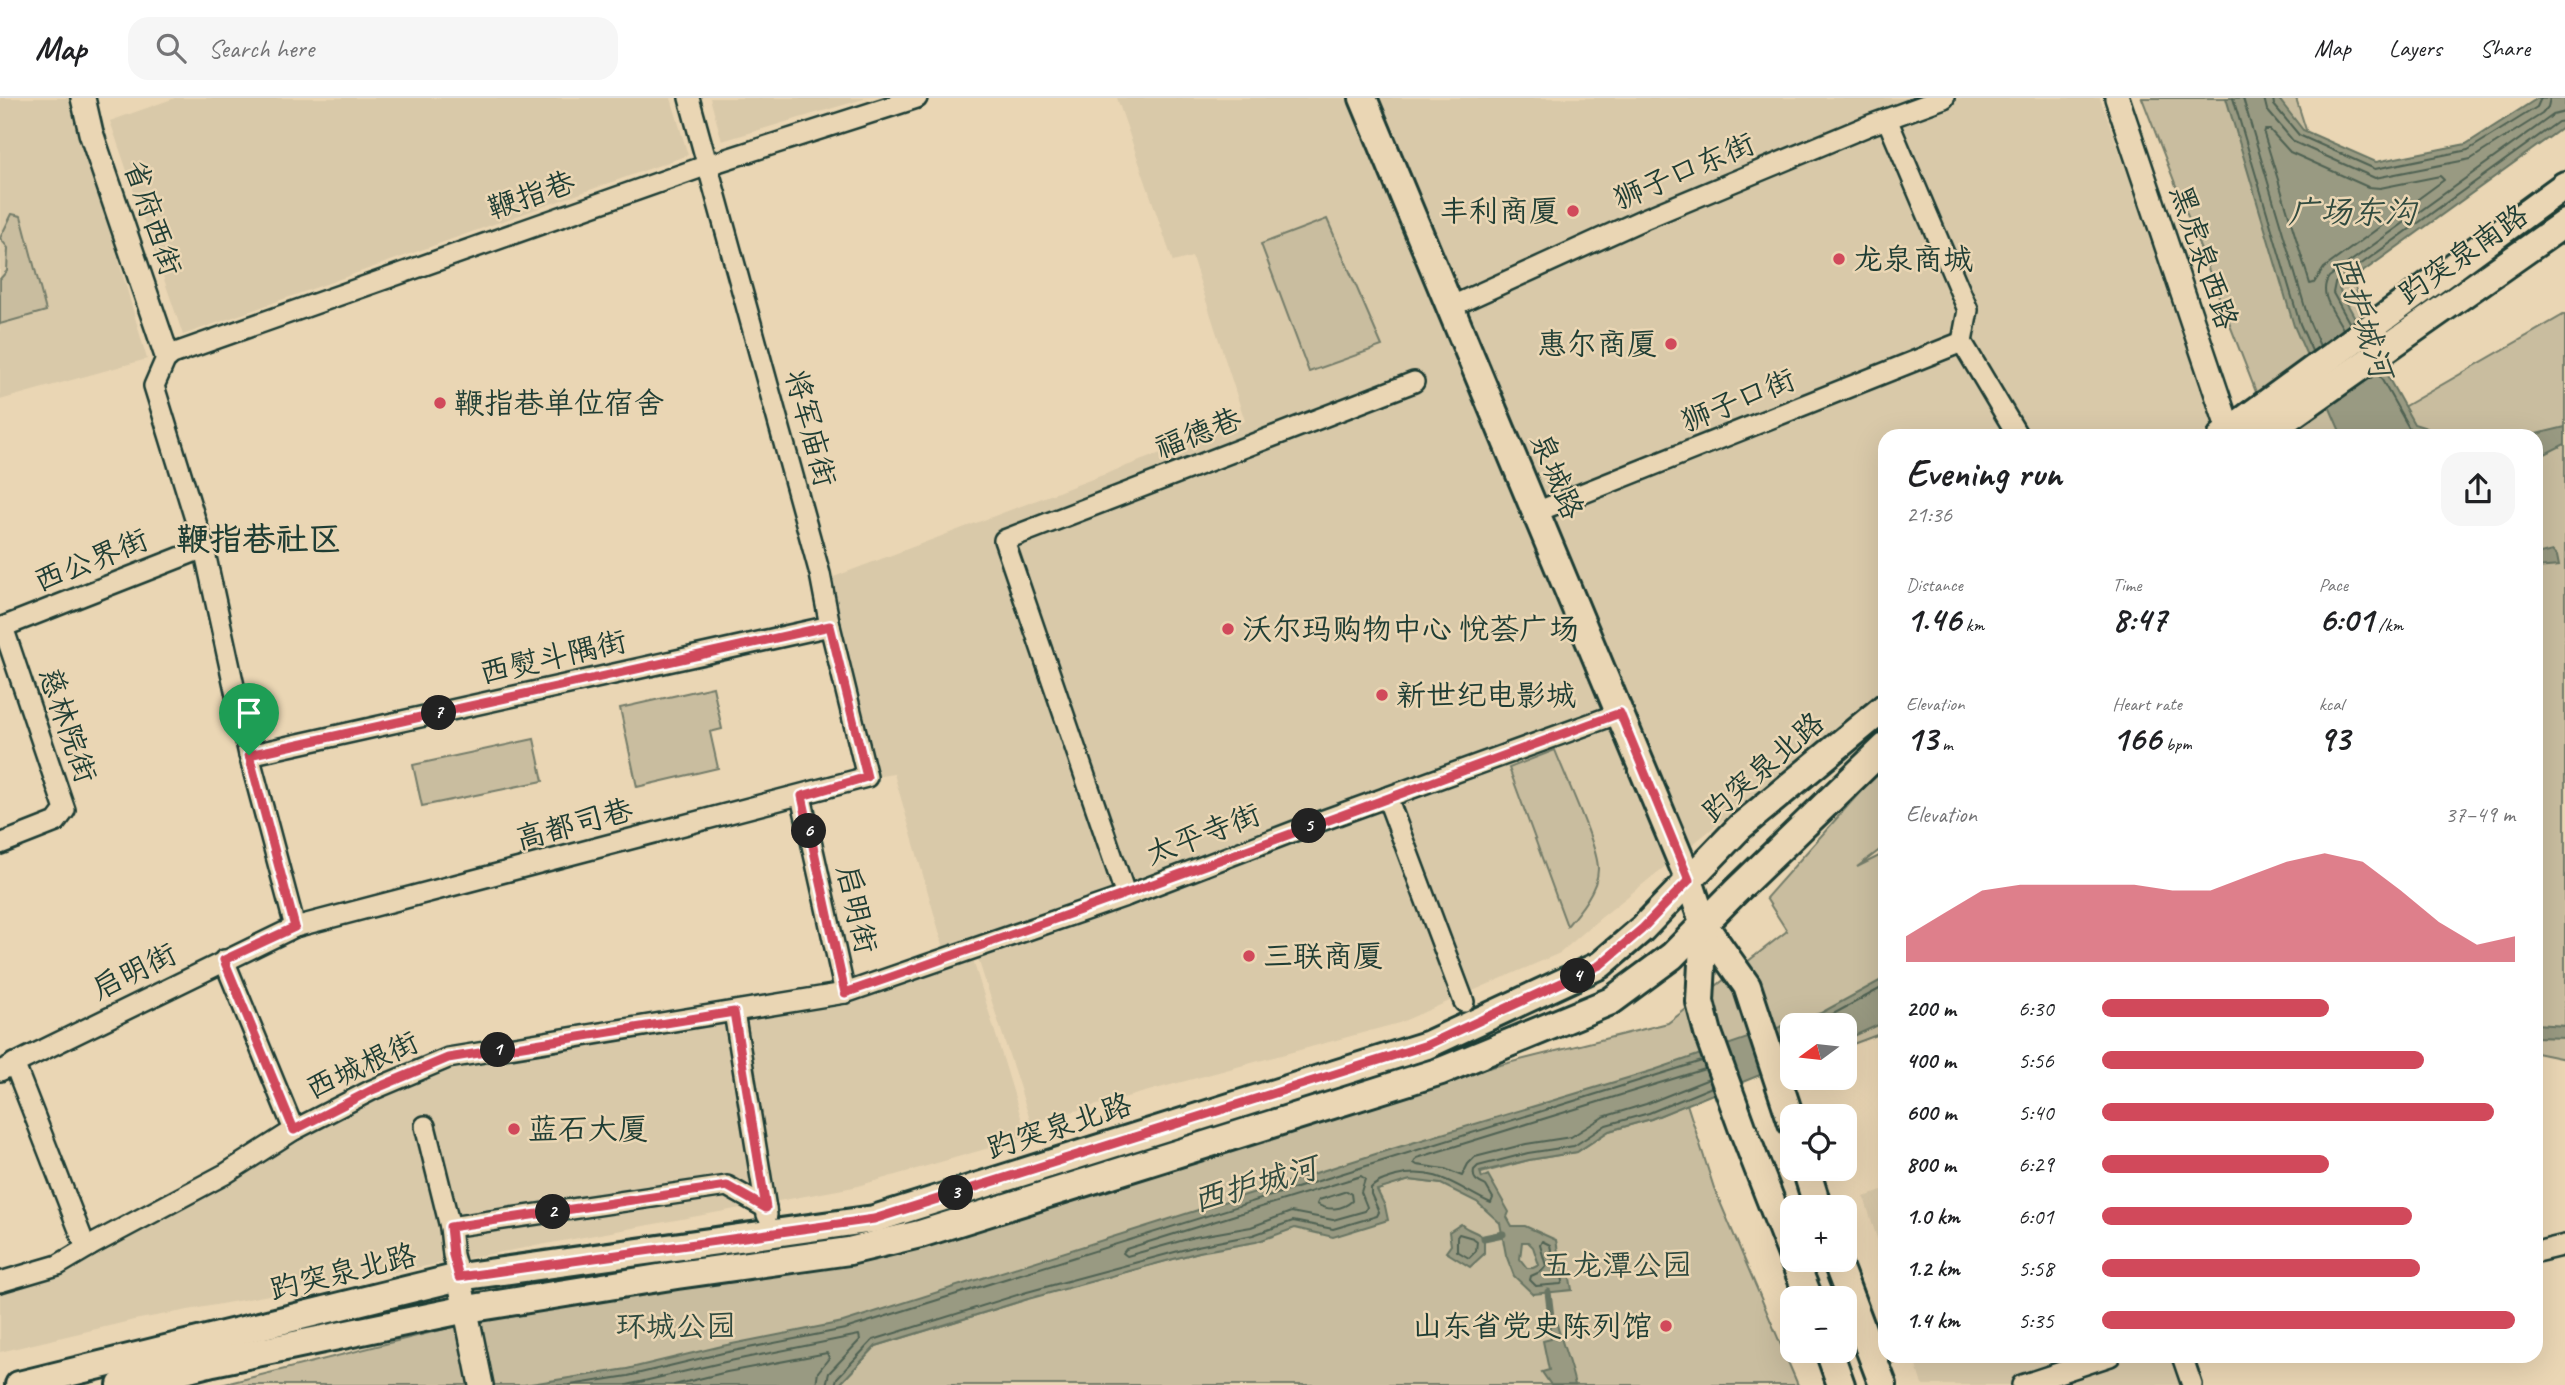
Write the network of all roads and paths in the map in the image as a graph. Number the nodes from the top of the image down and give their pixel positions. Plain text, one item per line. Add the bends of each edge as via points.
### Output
1 (83, 98) edge
2 (689, 98) edge
3 (918, 98) edge
4 (1363, 98) edge
5 (1944, 98) edge
6 (2117, 98) edge
7 (1887, 119) junction
8 (708, 165) junction
9 (2565, 185) edge
10 (2565, 223) edge
11 (1450, 307) junction
12 (2378, 339) junction
13 (1962, 342) junction
14 (167, 356) junction
15 (1414, 383) dead end
16 (2262, 426) edge
17 (2014, 429) edge
18 (2226, 429) edge
19 (1536, 513) junction
20 (204, 548) junction
21 (830, 626) junction
22 (2, 627) edge
23 (1620, 713) junction
24 (1878, 713) edge
25 (1878, 754) edge
26 (249, 755) junction
27 (867, 777) joint
28 (802, 796) junction
29 (1387, 797) junction
30 (0, 844) edge
31 (1689, 880) junction
32 (1126, 896) junction
33 (1704, 925) junction
34 (295, 927) junction
35 (224, 960) junction
36 (845, 993) junction
37 (1464, 1002) dead end
38 (734, 1012) junction
39 (5, 1063) edge
40 (1786, 1104) edge
41 (425, 1126) dead end
42 (294, 1130) junction
43 (767, 1221) junction
44 (1780, 1224) edge
45 (450, 1227) junction
46 (2565, 1245) edge
47 (90, 1246) junction
48 (2543, 1250) edge
49 (1841, 1272) edge
50 (459, 1277) junction
51 (0, 1282) edge
52 (468, 1318) junction
53 (1833, 1363) edge
54 (2089, 1363) edge
55 (2184, 1363) edge
56 (19, 1385) edge
57 (121, 1385) edge
58 (481, 1385) edge
59 (1841, 1385) edge
60 (1883, 1385) edge
61 (2022, 1385) edge
62 (2192, 1385) edge

1 - 14 street, 省府西街
2 - 8 street, 将军庙街
3 - 8 street, 鞭指巷
4 - 11 main road, 泉城路
5 - 7 street, 狮子口东街
6 - 18 street, 黑虎泉西路
7 - 11 street, 狮子口东街 via 1644,219
7 - 13 street via 1968,310
8 - 14 street, 鞭指巷
8 - 21 street, 将军庙街 via 817,561
9 - 12 main road, 趵突泉南路
10 - 12 main road, 趵突泉南路
11 - 19 main road, 泉城路
12 - 16 main road, 趵突泉南路
13 - 17 street
13 - 19 street, 狮子口街
14 - 20 street via 155,386
15 - 32 street, 福德巷 via 1004,540
19 - 23 main road, 泉城路
20 - 22 street, 西公界街
20 - 26 street
21 - 26 street, 西熨斗隅街
21 - 27 street, 将军庙街
22 - 30 street, 慈林院街 via 65,810 56,822
23 - 29 street, 太平寺街
23 - 31 main road, 泉城路
24 - 31 main road, 趵突泉北路 via 1740,827
25 - 33 main road, 趵突泉北路
26 - 34 street
27 - 28 street, 高都司巷
28 - 34 street, 高都司巷
28 - 36 street, 启明街
29 - 32 street, 太平寺街
29 - 37 street
31 - 33 main road, 泉城路
31 - 43 main road, 趵突泉北路 via 1600,965 1427,1045 874,1219
32 - 36 street, 太平寺街
33 - 40 main road via 1747,986
33 - 44 main road via 1700,1002
33 - 52 main road, 趵突泉北路 via 1672,956 1611,1001 1441,1071 920,1234 849,1251 677,1275
34 - 35 street, 启明街
35 - 39 street, 启明街
35 - 42 street
36 - 38 street, 西城根街
38 - 42 street, 西城根街 via 448,1058
38 - 43 street
39 - 47 street via 86,1248
41 - 45 street
42 - 47 street, 西城根街 via 225,1174
43 - 45 street via 727,1186
43 - 50 main road, 趵突泉北路
45 - 50 street
46 - 48 street
47 - 51 street, 西城根街 via 58,1265
49 - 60 main road
50 - 52 street
50 - 56 main road, 趵突泉北路
52 - 57 main road, 趵突泉北路 via 213,1362
52 - 58 street
53 - 59 main road
54 - 61 street
55 - 62 street

